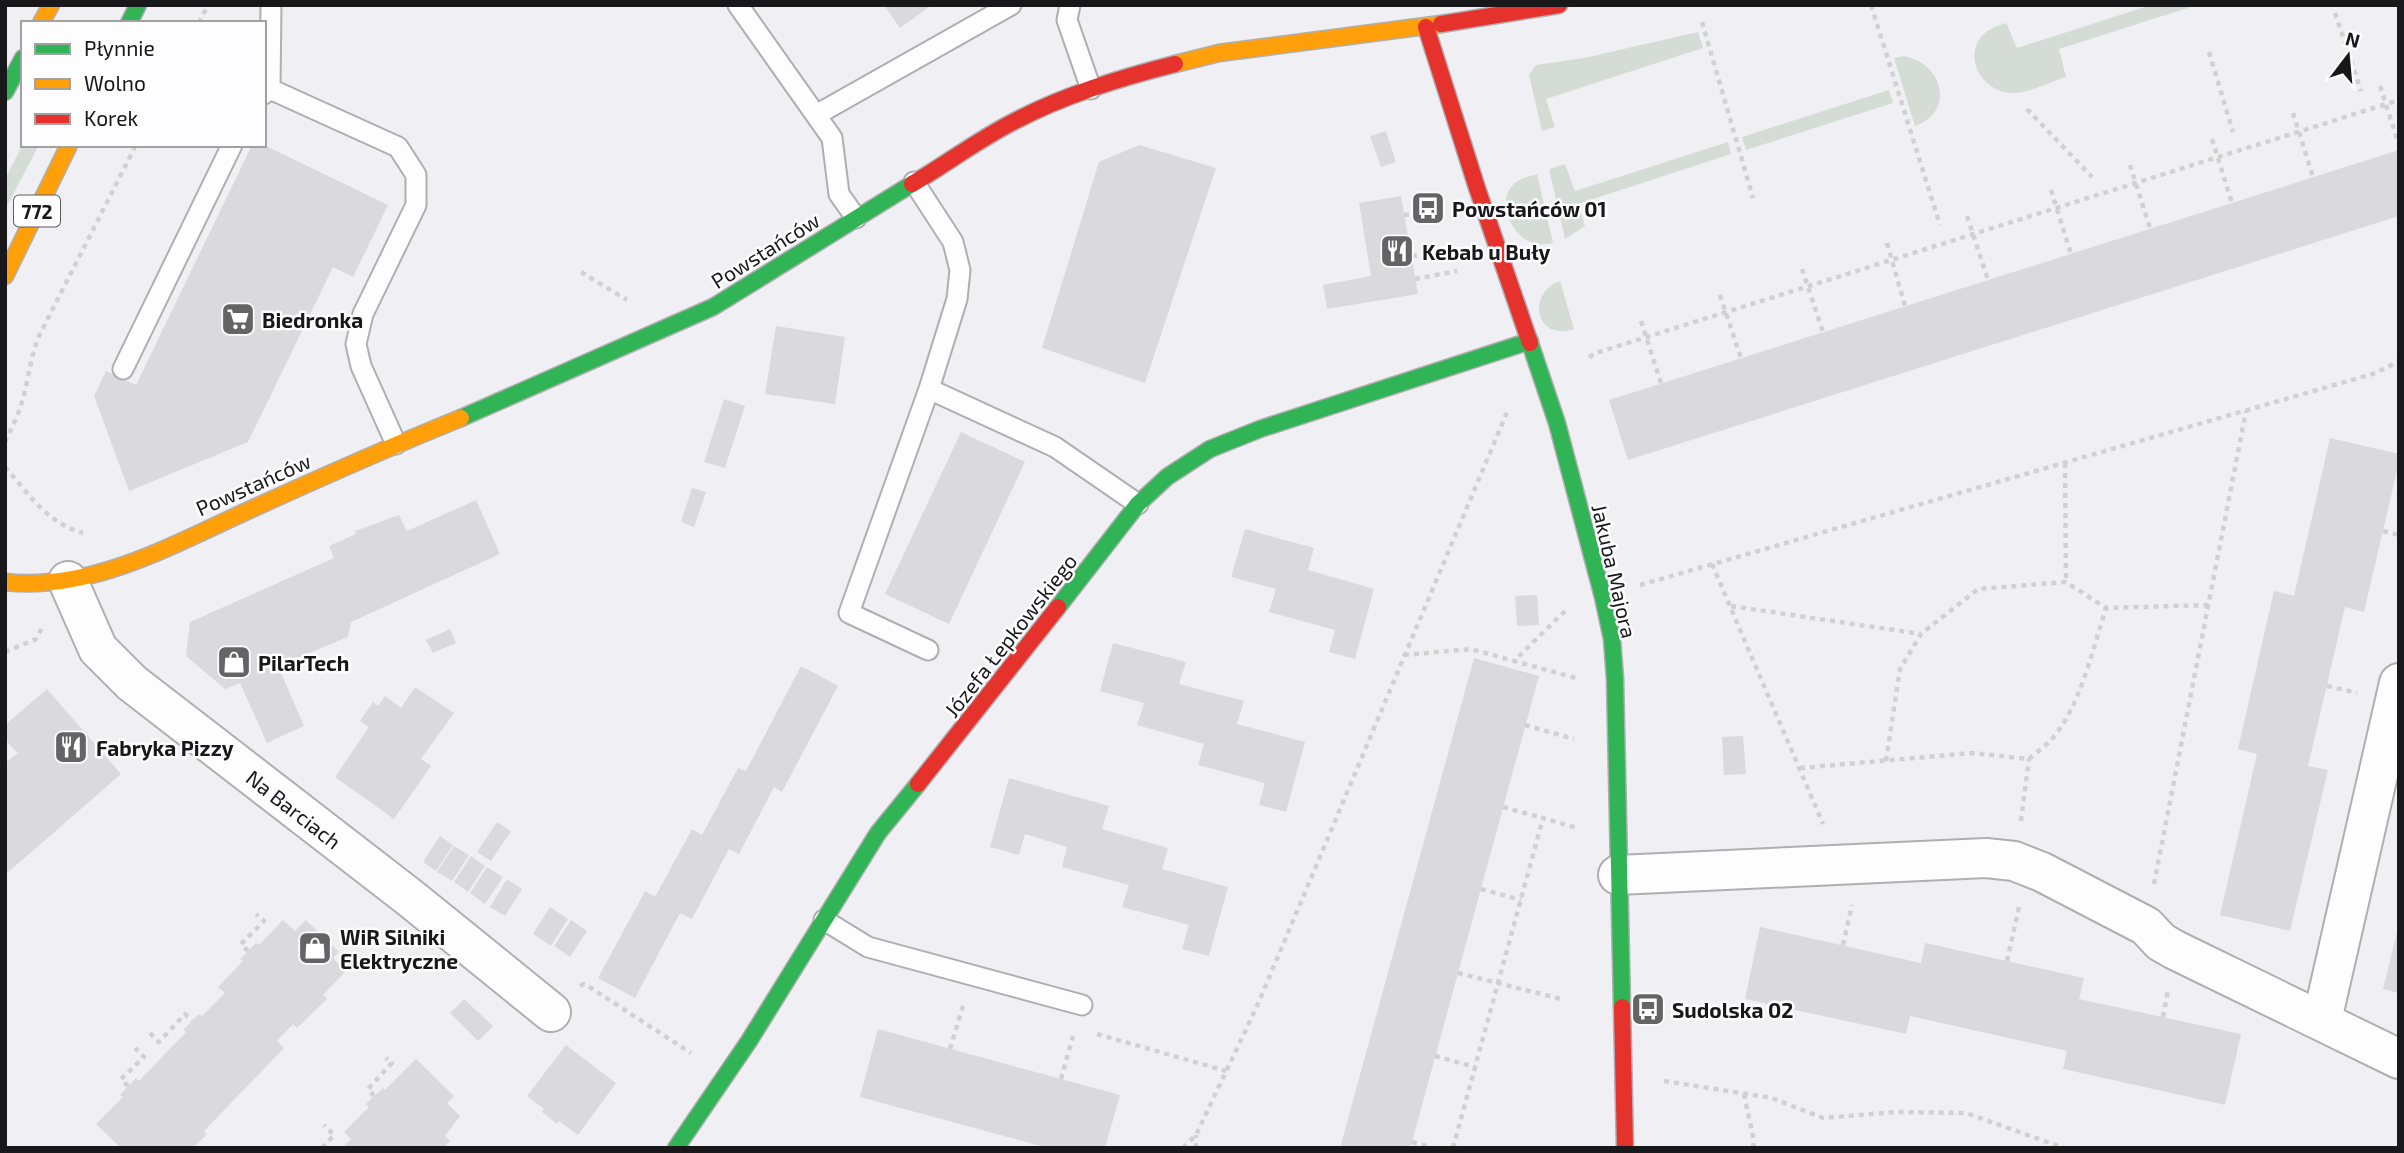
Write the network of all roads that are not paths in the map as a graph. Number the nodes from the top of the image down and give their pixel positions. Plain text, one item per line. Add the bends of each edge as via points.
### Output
1 (51, 5) edge
2 (138, 5) edge
3 (271, 5) edge
4 (738, 5) edge
5 (1011, 5) edge
6 (1070, 5) edge
7 (1559, 5) edge
8 (42, 21) edge
9 (130, 21) edge
10 (1426, 27) junction
11 (21, 62) edge
12 (1091, 89) junction
13 (267, 91) edge
14 (5, 92) edge
15 (816, 115) junction
16 (68, 147) edge
17 (231, 147) edge
18 (914, 182) junction
19 (856, 218) junction
20 (5, 276) edge
21 (1530, 341) junction
22 (123, 369) dead end
23 (929, 389) junction
24 (396, 444) junction
25 (1138, 504) junction
26 (68, 581) junction
27 (5, 582) edge
28 (928, 650) dead end
29 (2399, 683) edge
30 (1618, 875) junction
31 (824, 920) junction
32 (1082, 1005) road end
33 (551, 1012) road end
34 (2322, 1020) junction
35 (2399, 1059) edge
36 (676, 1148) edge
37 (1625, 1148) edge

1 - 8 street
2 - 9 street
3 - 13 lane
4 - 15 lane
5 - 15 lane
6 - 12 lane via 1067,20
7 - 10 street, Powstańców
10 - 12 street, Powstańców via 1219,53
10 - 21 street, Jakuba Majora
11 - 14 street
12 - 18 street, Powstańców via 1013,122
13 - 24 lane via 398,147 416,175 416,205 363,314 356,344 360,366
15 - 19 lane via 832,138 839,194
16 - 20 street, 772
17 - 22 lane
18 - 19 street, Powstańców
18 - 23 lane via 953,242 960,270 957,299
19 - 24 street, Powstańców via 713,307
21 - 25 street, Józefa Łepkowskiego via 1259,429 1190,460
21 - 30 street, Jakuba Majora via 1557,423 1612,639
23 - 25 lane via 1055,447
23 - 28 lane via 849,613
24 - 26 street, Powstańców via 128,564
25 - 31 street, Józefa Łepkowskiego via 878,833
26 - 27 street, Powstańców
26 - 33 street, Na Barciach via 98,649 132,683
29 - 34 street
30 - 34 street via 2014,860 2146,926 2175,950
30 - 37 street, Jakuba Majora
31 - 32 lane via 868,947
31 - 36 street, Józefa Łepkowskiego
34 - 35 street

